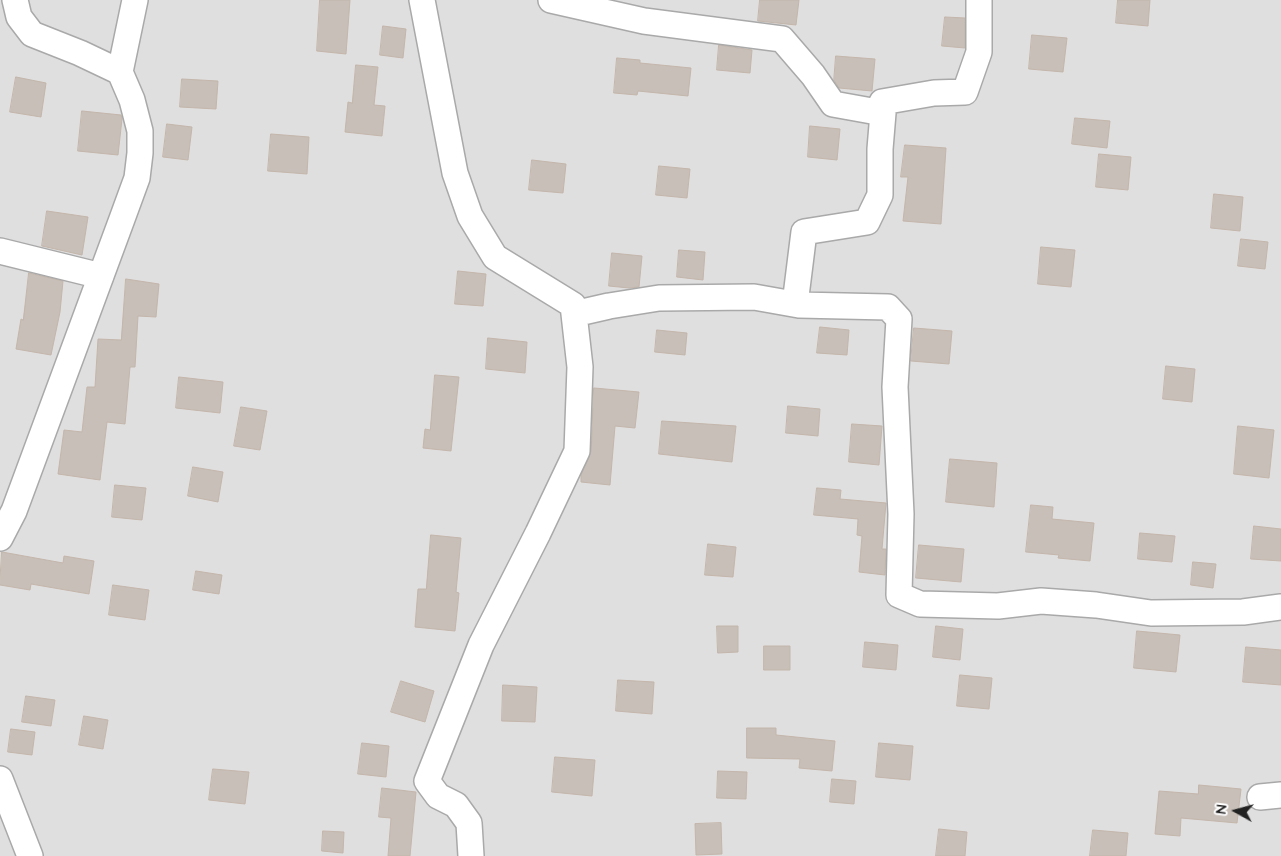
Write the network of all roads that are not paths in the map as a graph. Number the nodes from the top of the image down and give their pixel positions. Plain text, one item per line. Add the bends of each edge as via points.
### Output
1 (15, 0) edge
2 (136, 0) edge
3 (422, 0) edge
4 (551, 0) edge
5 (979, 0) edge
6 (120, 72) junction
7 (883, 113) junction
8 (0, 251) edge
9 (101, 276) junction
10 (795, 304) junction
11 (574, 314) junction
12 (0, 538) edge
13 (1281, 607) edge
14 (0, 779) edge
15 (30, 856) edge
16 (471, 856) edge

1 - 6 street via 19,17 32,34
2 - 6 street
3 - 11 street via 455,173 470,216 495,257 573,305
4 - 7 street via 644,21 782,40 833,104
5 - 7 street via 979,52 965,92 934,93 882,102
6 - 9 street via 140,130 140,153 137,178
7 - 10 street via 880,195 867,222 804,232
8 - 9 street
9 - 12 street via 14,511
10 - 11 street via 754,297 659,298
10 - 13 street via 888,307 899,319 895,388 900,514 899,595 920,604 998,606 1042,601 1151,613 1243,612
11 - 16 street via 580,367 577,450 480,646 427,781 438,796 456,805 469,823
14 - 15 street

